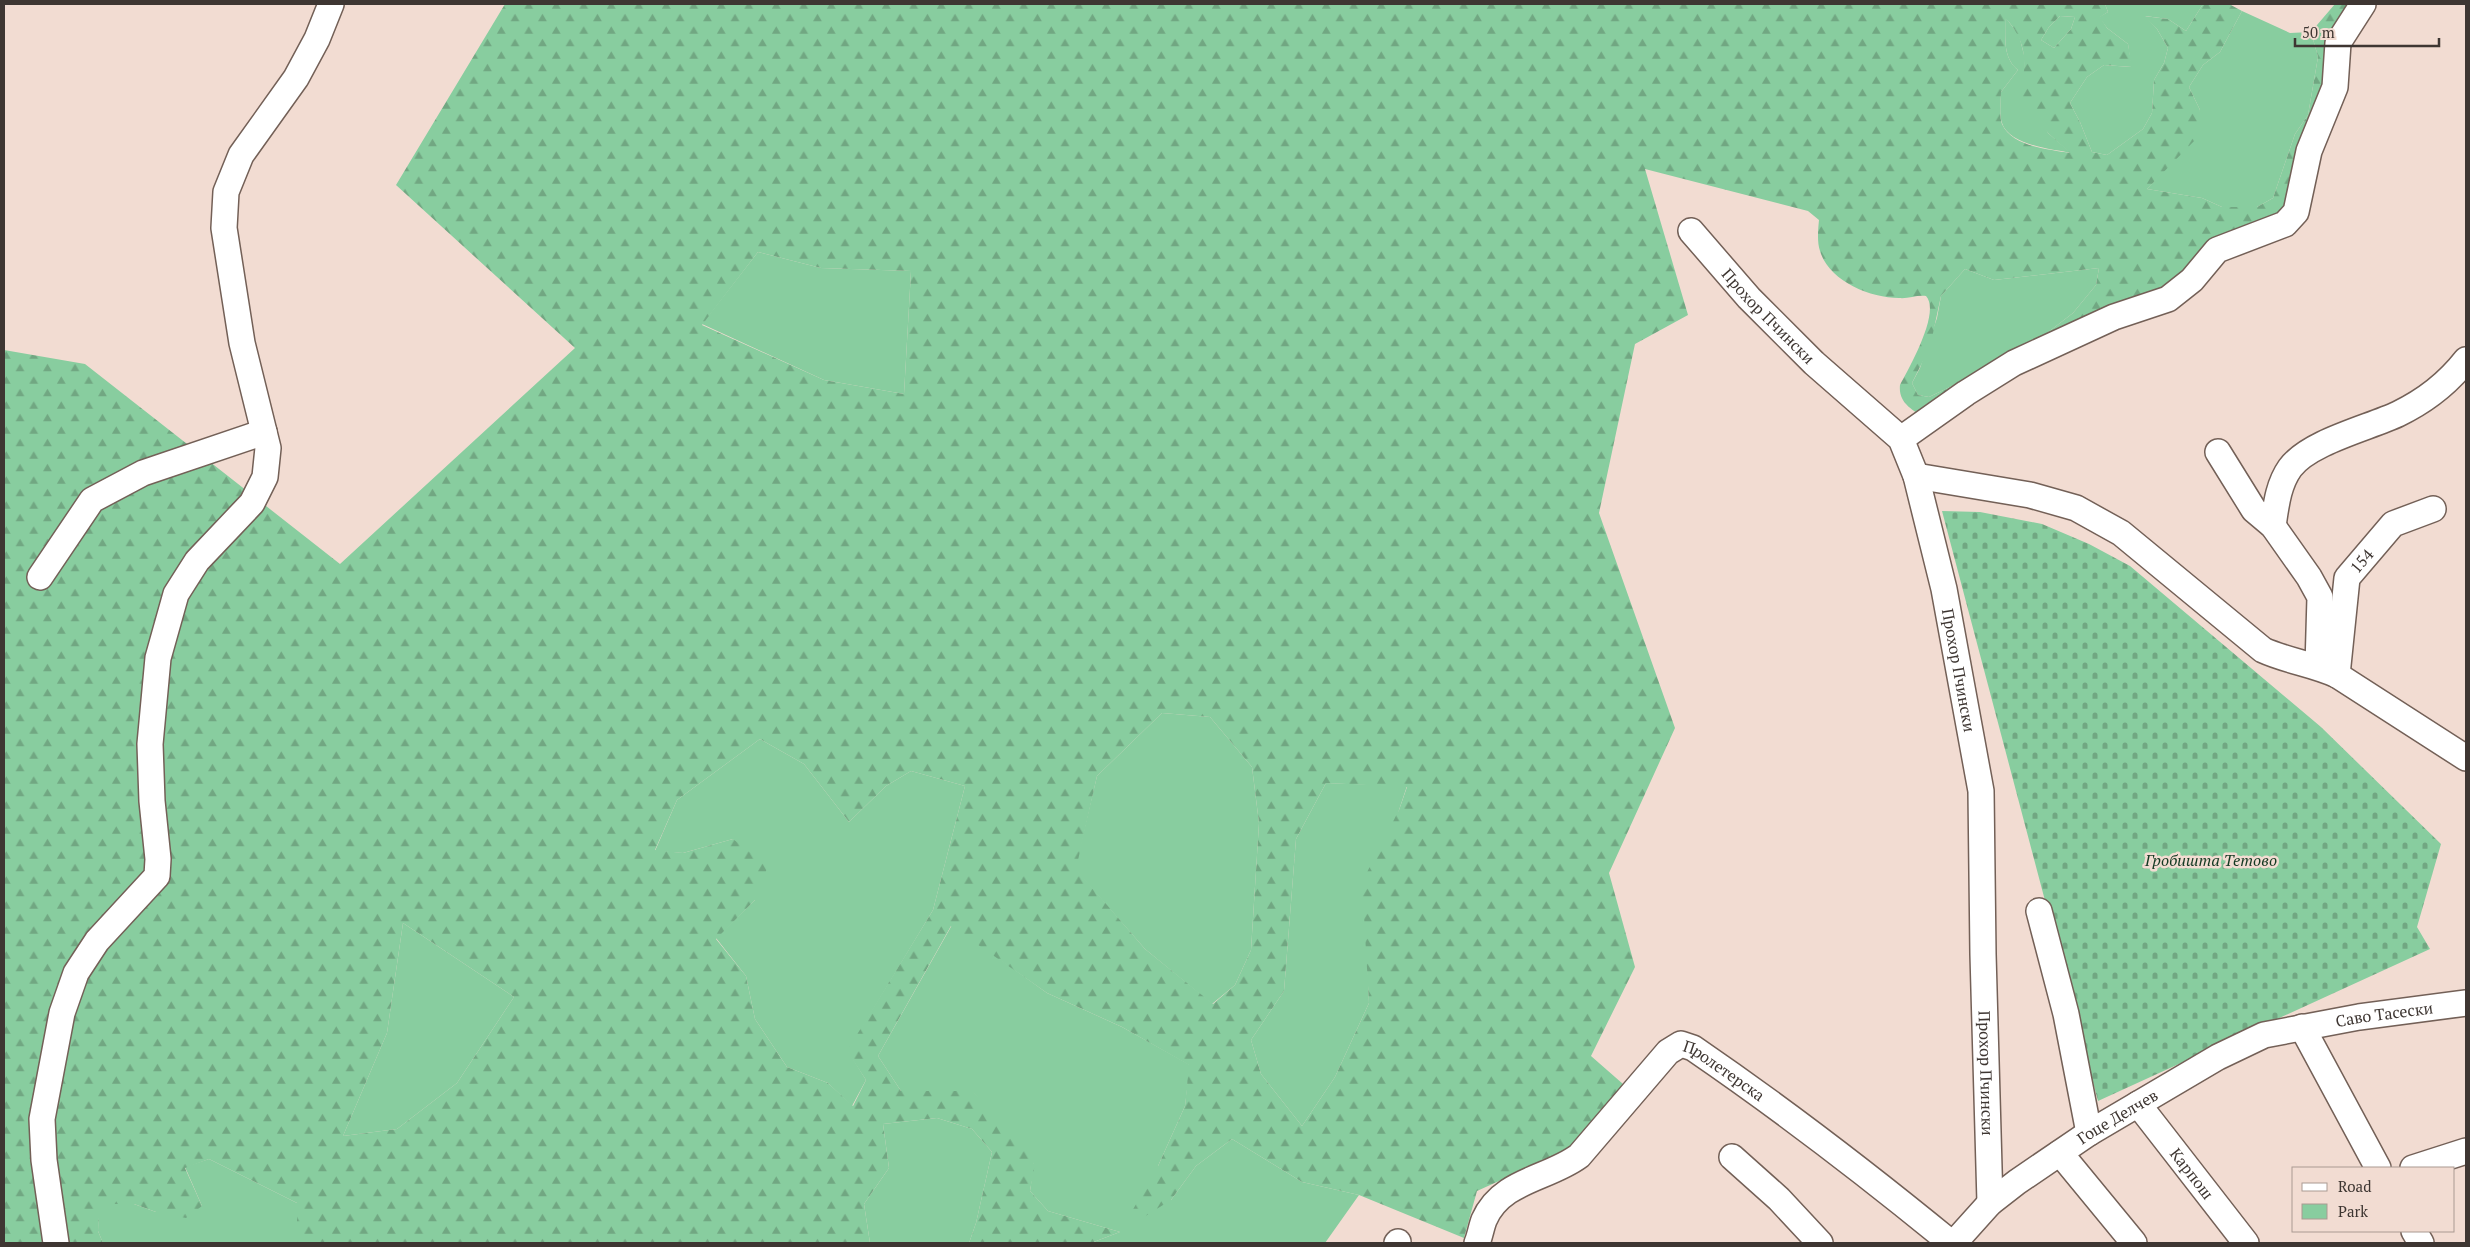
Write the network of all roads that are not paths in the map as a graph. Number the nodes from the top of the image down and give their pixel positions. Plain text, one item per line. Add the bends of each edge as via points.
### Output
1 (330, 4) edge
2 (2363, 4) edge
3 (1691, 230) dead end
4 (2466, 360) edge
5 (264, 432) junction
6 (1901, 440) junction
7 (2218, 452) dead end
8 (1916, 476) junction
9 (2433, 509) dead end
10 (2273, 526) junction
11 (40, 577) dead end
12 (2328, 671) junction
13 (2466, 758) edge
14 (2040, 911) dead end
15 (2466, 1003) edge
16 (2302, 1027) junction
17 (2138, 1104) junction
18 (2089, 1133) junction
19 (2466, 1151) edge
20 (2060, 1153) junction
21 (1732, 1157) dead end
22 (2377, 1167) edge
23 (2416, 1167) edge
24 (1990, 1203) junction
25 (2415, 1232) edge
26 (56, 1243) edge
27 (1478, 1243) edge
28 (1820, 1243) edge
29 (1952, 1243) edge
30 (2134, 1243) edge
31 (2246, 1243) edge
32 (2421, 1243) edge

1 - 5 street via 317,39 296,78 242,155 226,192 226,237 242,343
2 - 6 street via 2338,43 2335,87 2309,151 2296,212 2291,220 2274,230 2217,250 2192,280 2168,299 2114,317 2014,363 1942,409
3 - 6 street, Прохор Пчински via 1749,298 1814,363
4 - 10 street via 2452,378 2399,414 2307,451 2290,468 2278,492
5 - 11 street via 143,473 92,500
5 - 26 street via 268,448 265,477 252,503 197,561 176,594 158,658 150,744 157,876 97,941 76,973 62,1014 42,1119 44,1160
6 - 8 street, Прохор Пчински
7 - 10 street via 2254,510
8 - 12 street via 2030,495 2076,508 2121,533 2263,650
8 - 24 street, Прохор Пчински via 1944,589 1981,791 1982,954
9 - 12 street, 154 via 2393,524 2347,578
10 - 12 street via 2320,597
12 - 13 street
14 - 18 street via 2066,1014
15 - 16 street, Саво Тасески
16 - 17 street, Гоце Делчев via 2264,1035 2218,1057
16 - 22 street
17 - 18 street, Гоце Делчев
17 - 31 street, Карпош
18 - 20 street, Гоце Делчев
19 - 23 street
20 - 24 street, Гоце Делчев
20 - 30 street
21 - 28 street via 1779,1199
24 - 29 street, Гоце Делчев
25 - 32 street
27 - 29 street, Пролетерска via 1484,1220 1495,1203 1511,1188 1568,1165 1580,1156 1668,1052 1681,1044 1693,1048 1792,1118

